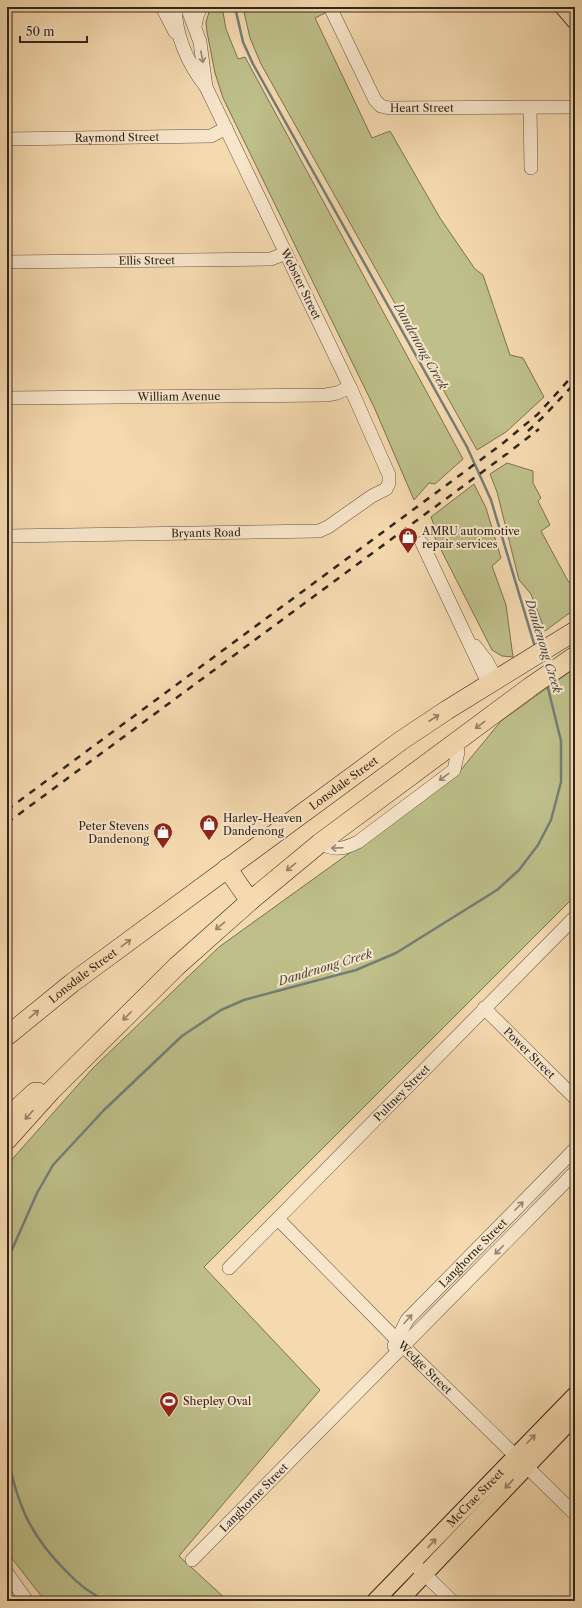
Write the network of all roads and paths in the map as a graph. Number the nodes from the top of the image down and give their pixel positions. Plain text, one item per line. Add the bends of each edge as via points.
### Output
1 (162, 7) edge
2 (175, 7) edge
3 (187, 7) edge
4 (201, 7) edge
5 (330, 7) edge
6 (563, 7) edge
7 (575, 21) edge
8 (196, 26) junction
9 (183, 46) junction
10 (206, 88) junction
11 (575, 107) edge
12 (530, 108) junction
13 (226, 128) junction
14 (7, 139) edge
15 (530, 168) dead end
16 (286, 253) junction
17 (7, 262) edge
18 (350, 387) junction
19 (7, 398) edge
20 (389, 483) joint
21 (7, 536) edge
22 (422, 543) dead end
23 (575, 631) edge
24 (569, 660) edge
25 (493, 683) junction
26 (505, 707) junction
27 (227, 868) junction
28 (250, 900) junction
29 (575, 917) edge
30 (484, 1008) junction
31 (7, 1036) edge
32 (51, 1091) junction
33 (575, 1098) edge
34 (7, 1118) edge
35 (7, 1140) edge
36 (575, 1149) edge
37 (575, 1172) edge
38 (278, 1219) junction
39 (229, 1268) dead end
40 (400, 1342) junction
41 (575, 1395) edge
42 (575, 1416) edge
43 (521, 1460) junction
44 (575, 1514) edge
45 (192, 1560) dead end
46 (413, 1562) junction
47 (7, 1573) edge
48 (425, 1575) junction
49 (27, 1601) edge
50 (375, 1601) edge
51 (399, 1601) edge
52 (452, 1601) edge

1 - 9 street, Webster Street
2 - 9 street, Webster Street
3 - 8 street, Webster Street
4 - 8 street, Webster Street
5 - 12 street, Heart Street via 375,100 381,106
6 - 7 main road
8 -> 10 street, Webster Street
9 - 10 street, Webster Street via 193,70
10 - 13 street, Webster Street
11 - 12 street, Heart Street
12 - 15 street
13 - 14 street, Raymond Street via 211,136
13 - 16 street, Webster Street
16 - 17 street, Ellis Street via 271,259
16 - 18 street, Webster Street
18 - 19 street, William Avenue via 326,395
18 - 20 street, Webster Street via 389,475
20 - 21 street, Bryants Road via 386,489 319,531
22 - 25 street via 477,663
23 - 25 highway, Lonsdale Street
24 - 26 highway
25 - 26 highway
27 -> 25 highway, Lonsdale Street via 402,740
26 -> 28 highway via 320,843
27 - 28 highway
31 -> 27 highway, Lonsdale Street via 61,992
28 -> 32 highway via 177,966
29 - 30 street, Pultney Street
30 - 33 street, Power Street
30 - 38 street, Pultney Street
32 - 34 highway via 35,1092
32 -> 35 highway
40 -> 36 street, Langhorne Street via 407,1320
37 -> 40 street, Langhorne Street
38 - 39 street, Pultney Street
38 - 40 street, Wedge Street
40 - 43 street, Wedge Street
40 - 45 street, Langhorne Street via 383,1365
43 -> 41 main road, McCrae Street
42 - 43 main road, McCrae Street
43 - 44 street, Wedge Street
46 -> 43 main road, McCrae Street
43 -> 48 main road, McCrae Street
46 - 48 street
46 - 50 main road, McCrae Street
47 - 49 street
48 - 51 main road, McCrae Street
48 - 52 street

